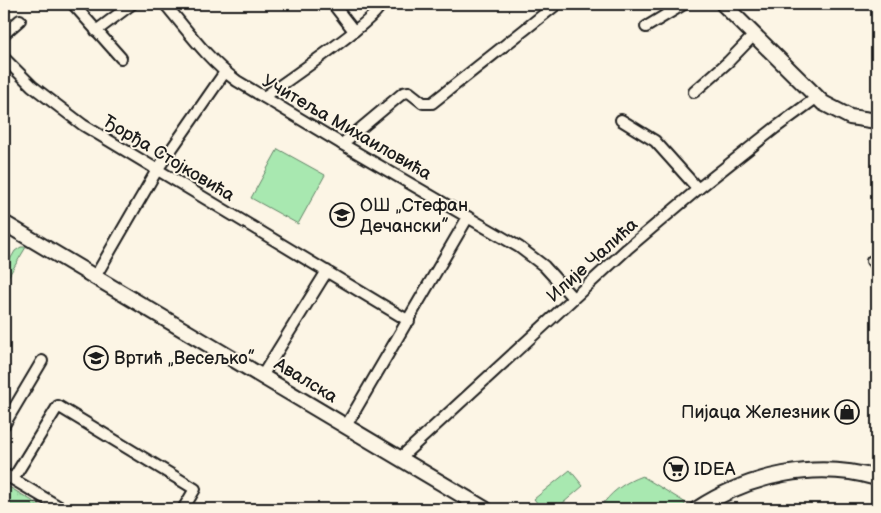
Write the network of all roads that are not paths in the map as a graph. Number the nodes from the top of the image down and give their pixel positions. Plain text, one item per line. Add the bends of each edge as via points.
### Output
1 (73, 4) edge
2 (132, 4) edge
3 (165, 4) edge
4 (333, 4) edge
5 (381, 4) edge
6 (557, 4) edge
7 (684, 4) edge
8 (723, 4) edge
9 (20, 20) dead end
10 (646, 27) dead end
11 (96, 31) junction
12 (354, 31) junction
13 (4, 34) edge
14 (754, 35) junction
15 (4, 58) edge
16 (121, 58) dead end
17 (225, 72) junction
18 (694, 92) dead end
19 (264, 97) junction
20 (816, 98) junction
21 (621, 120) dead end
22 (877, 121) edge
23 (342, 144) junction
24 (156, 170) junction
25 (698, 189) junction
26 (468, 217) junction
27 (4, 223) edge
28 (327, 271) junction
29 (95, 277) junction
30 (573, 298) junction
31 (409, 321) junction
32 (42, 361) dead end
33 (262, 376) junction
34 (4, 425) edge
35 (346, 426) junction
36 (400, 458) junction
37 (4, 474) edge
38 (877, 478) edge
39 (13, 479) junction
40 (63, 509) edge
41 (183, 509) edge
42 (485, 509) edge
43 (697, 509) edge

1 - 11 street
2 - 11 street
3 - 17 street, Учитеља Михаиловића
4 - 12 street
5 - 12 street
6 - 23 street via 432,103 423,103 409,92 403,93
7 - 10 street
8 - 14 main road
9 - 13 street
11 - 16 street
12 - 19 street
14 - 18 street
14 - 20 main road
15 - 24 street, Ђорђа Стојковића via 32,86 71,116
17 - 19 street, Учитеља Михаиловића
17 - 24 street
19 - 23 street, Учитеља Михаиловића
20 - 22 main road via 850,117
20 - 25 street, Илије Чалића
21 - 25 street via 656,141
23 - 26 street, Учитеља Михаиловића
24 - 28 street, Ђорђа Стојковића
24 - 29 street
25 - 30 street, Илије Чалића
26 - 30 street, Учитеља Михаиловића via 534,257
26 - 31 street
27 - 29 main road, Авалска
28 - 31 street, Ђорђа Стојковића
28 - 33 street
29 - 33 main road, Авалска
30 - 36 street, Илије Чалића
31 - 35 street
32 - 34 street
33 - 35 main road, Авалска
35 - 36 main road, Авалска
36 - 42 main road, Авалска
37 - 39 street
38 - 43 main road via 840,471 794,472 742,485
39 - 40 street
39 - 41 street via 58,406 195,489

